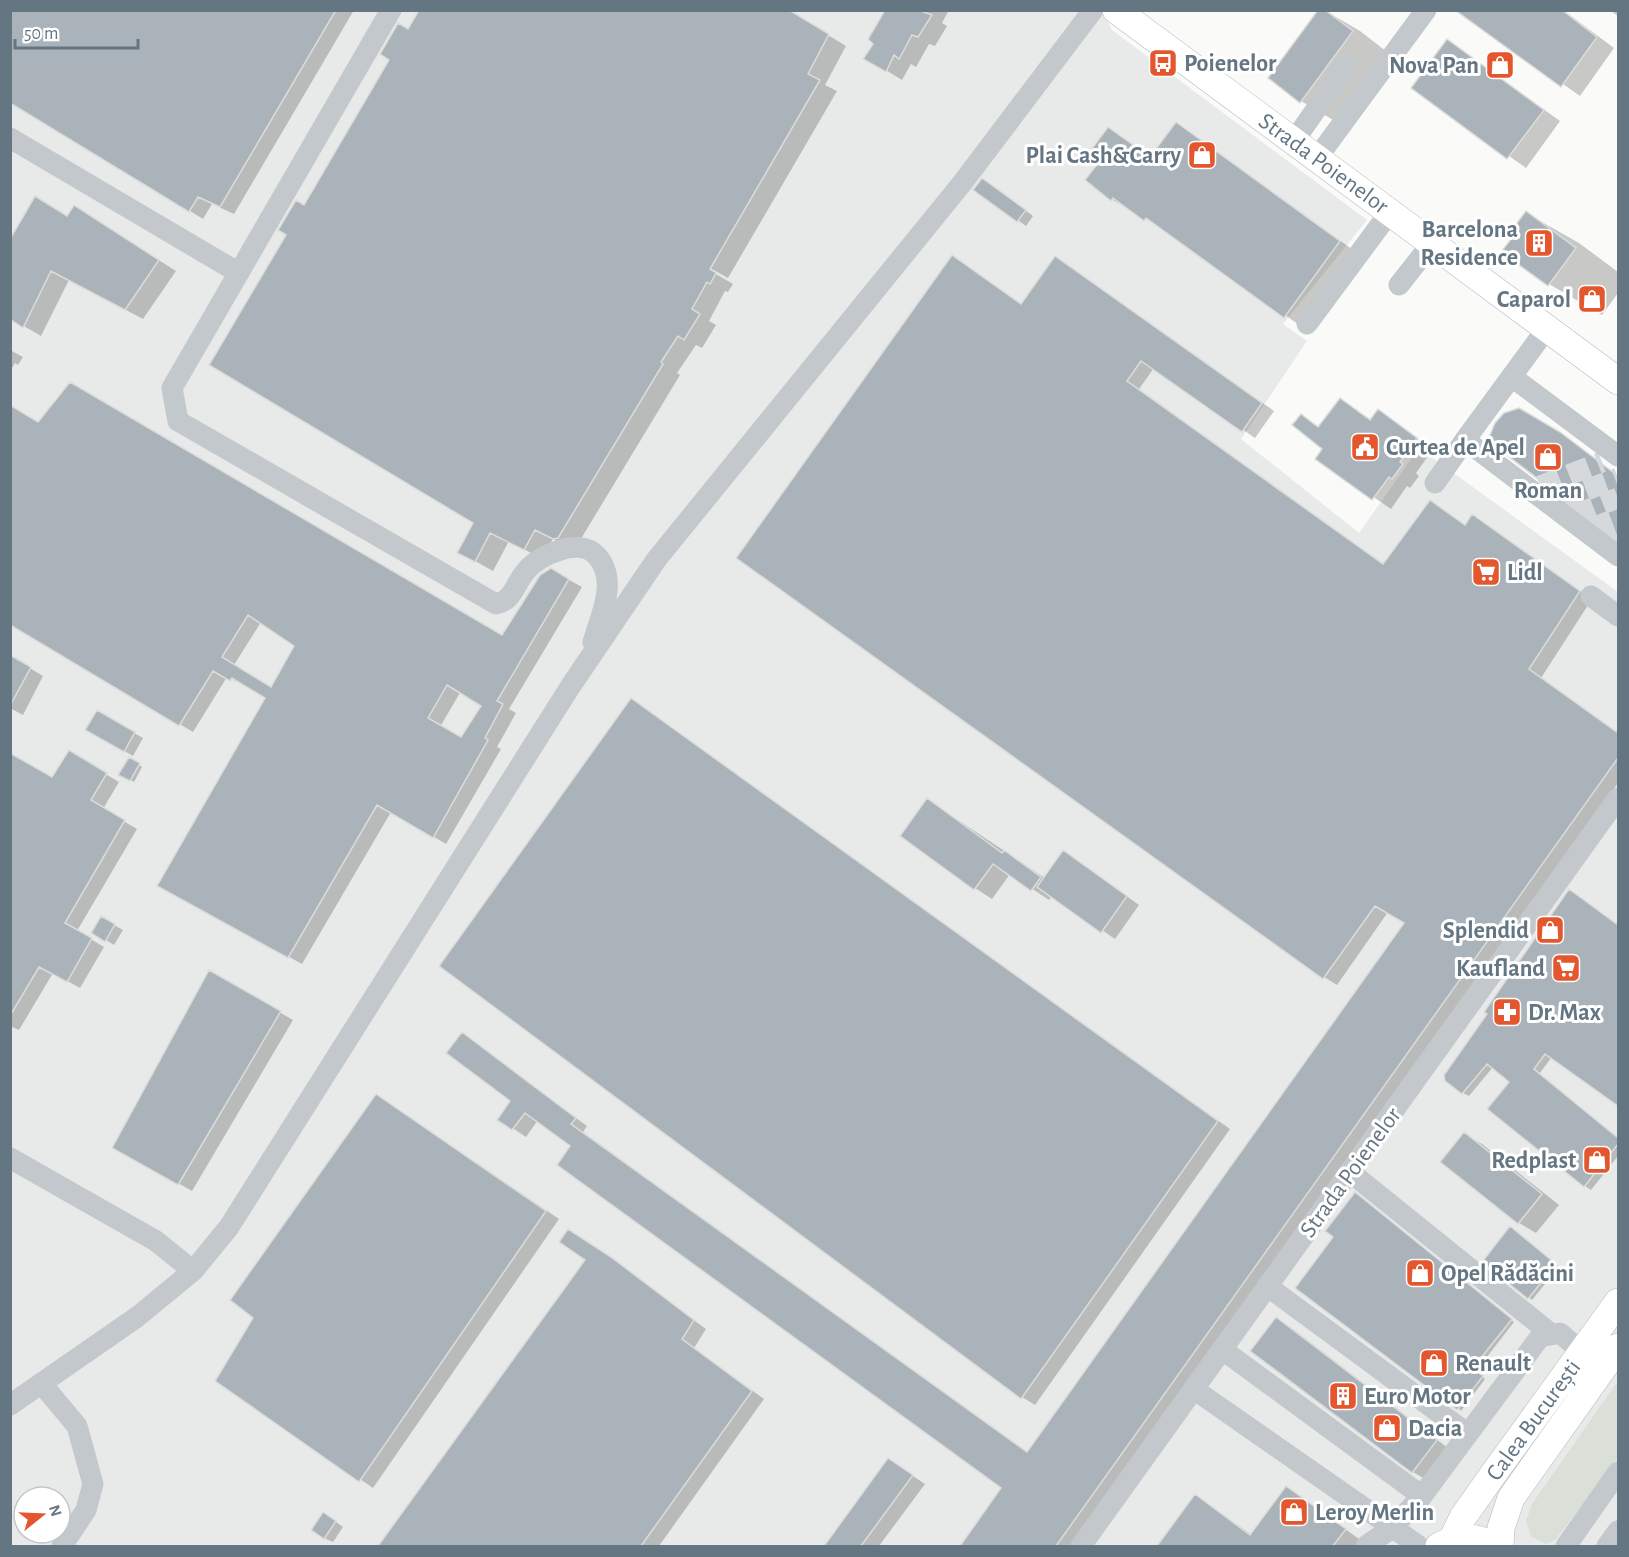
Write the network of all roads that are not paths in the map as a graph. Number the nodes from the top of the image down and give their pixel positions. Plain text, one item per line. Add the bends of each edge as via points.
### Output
1 (392, 10) edge
2 (1093, 10) edge
3 (1116, 10) edge
4 (1426, 10) edge
5 (1346, 66) dead end
6 (10, 138) edge
7 (1294, 141) junction
8 (1317, 158) junction
9 (1390, 212) junction
10 (1432, 243) junction
11 (239, 273) junction
12 (1399, 285) dead end
13 (1307, 324) dead end
14 (1547, 328) junction
15 (1512, 377) junction
16 (1618, 381) edge
17 (1465, 440) junction
18 (1613, 458) edge
19 (1435, 483) dead end
20 (1575, 519) edge
21 (1591, 596) dead end
22 (1618, 616) edge
23 (589, 658) junction
24 (1618, 798) edge
25 (10, 1158) edge
26 (1350, 1172) junction
27 (193, 1271) junction
28 (1268, 1286) junction
29 (1618, 1302) edge
30 (1550, 1333) junction
31 (1618, 1347) edge
32 (1223, 1350) junction
33 (1582, 1352) junction
34 (42, 1383) junction
35 (1195, 1390) junction
36 (10, 1405) edge
37 (1468, 1434) junction
38 (1618, 1472) edge
39 (1422, 1496) junction
40 (1511, 1498) junction
41 (1392, 1528) junction
42 (1618, 1531) edge
43 (1446, 1543) edge
44 (1565, 1545) edge
45 (62, 1546) edge
46 (1081, 1546) edge
47 (1366, 1546) edge
48 (1419, 1546) edge
49 (1494, 1546) edge
50 (1500, 1546) edge
51 (1514, 1546) edge
52 (1607, 1546) edge

1 - 11 street
2 - 23 street via 963,182 656,560
3 - 7 main road, Strada Poienelor
4 - 8 street
5 - 7 street
6 - 11 street
7 - 8 main road, Strada Poienelor
8 - 9 main road, Strada Poienelor
9 - 10 main road, Strada Poienelor
9 - 13 street
10 - 12 street
10 - 14 main road, Strada Poienelor
11 - 23 street via 172,388 178,421 496,604 510,597 526,571 539,560 573,548 592,551 604,563 609,585
14 - 15 street
14 - 16 main road, Strada Poienelor
15 - 17 street
15 - 18 street
17 - 19 street
17 - 20 street
21 - 22 street
23 - 27 street via 229,1227
24 - 26 street, Strada Poienelor
25 - 27 street via 156,1241
26 - 28 street, Strada Poienelor
26 - 30 street
27 - 34 street via 137,1317
28 - 32 street, Strada Poienelor
28 - 37 street
29 - 33 main road, Calea București
30 - 33 street via 1560,1333
30 - 37 street via 1540,1337
31 - 40 main road, Calea București
32 - 35 street, Strada Poienelor
32 - 39 street
33 - 43 main road, Calea București
34 - 36 street
34 - 45 street via 77,1426 93,1484 86,1510
35 - 41 street
35 - 46 street, Strada Poienelor
37 - 39 street
38 - 44 street
39 - 41 street
40 - 50 main road, Calea București via 1501,1528
40 - 51 street via 1508,1515
41 - 47 street
41 - 48 street
42 - 52 street
43 - 49 main road, Calea București via 1477,1539

